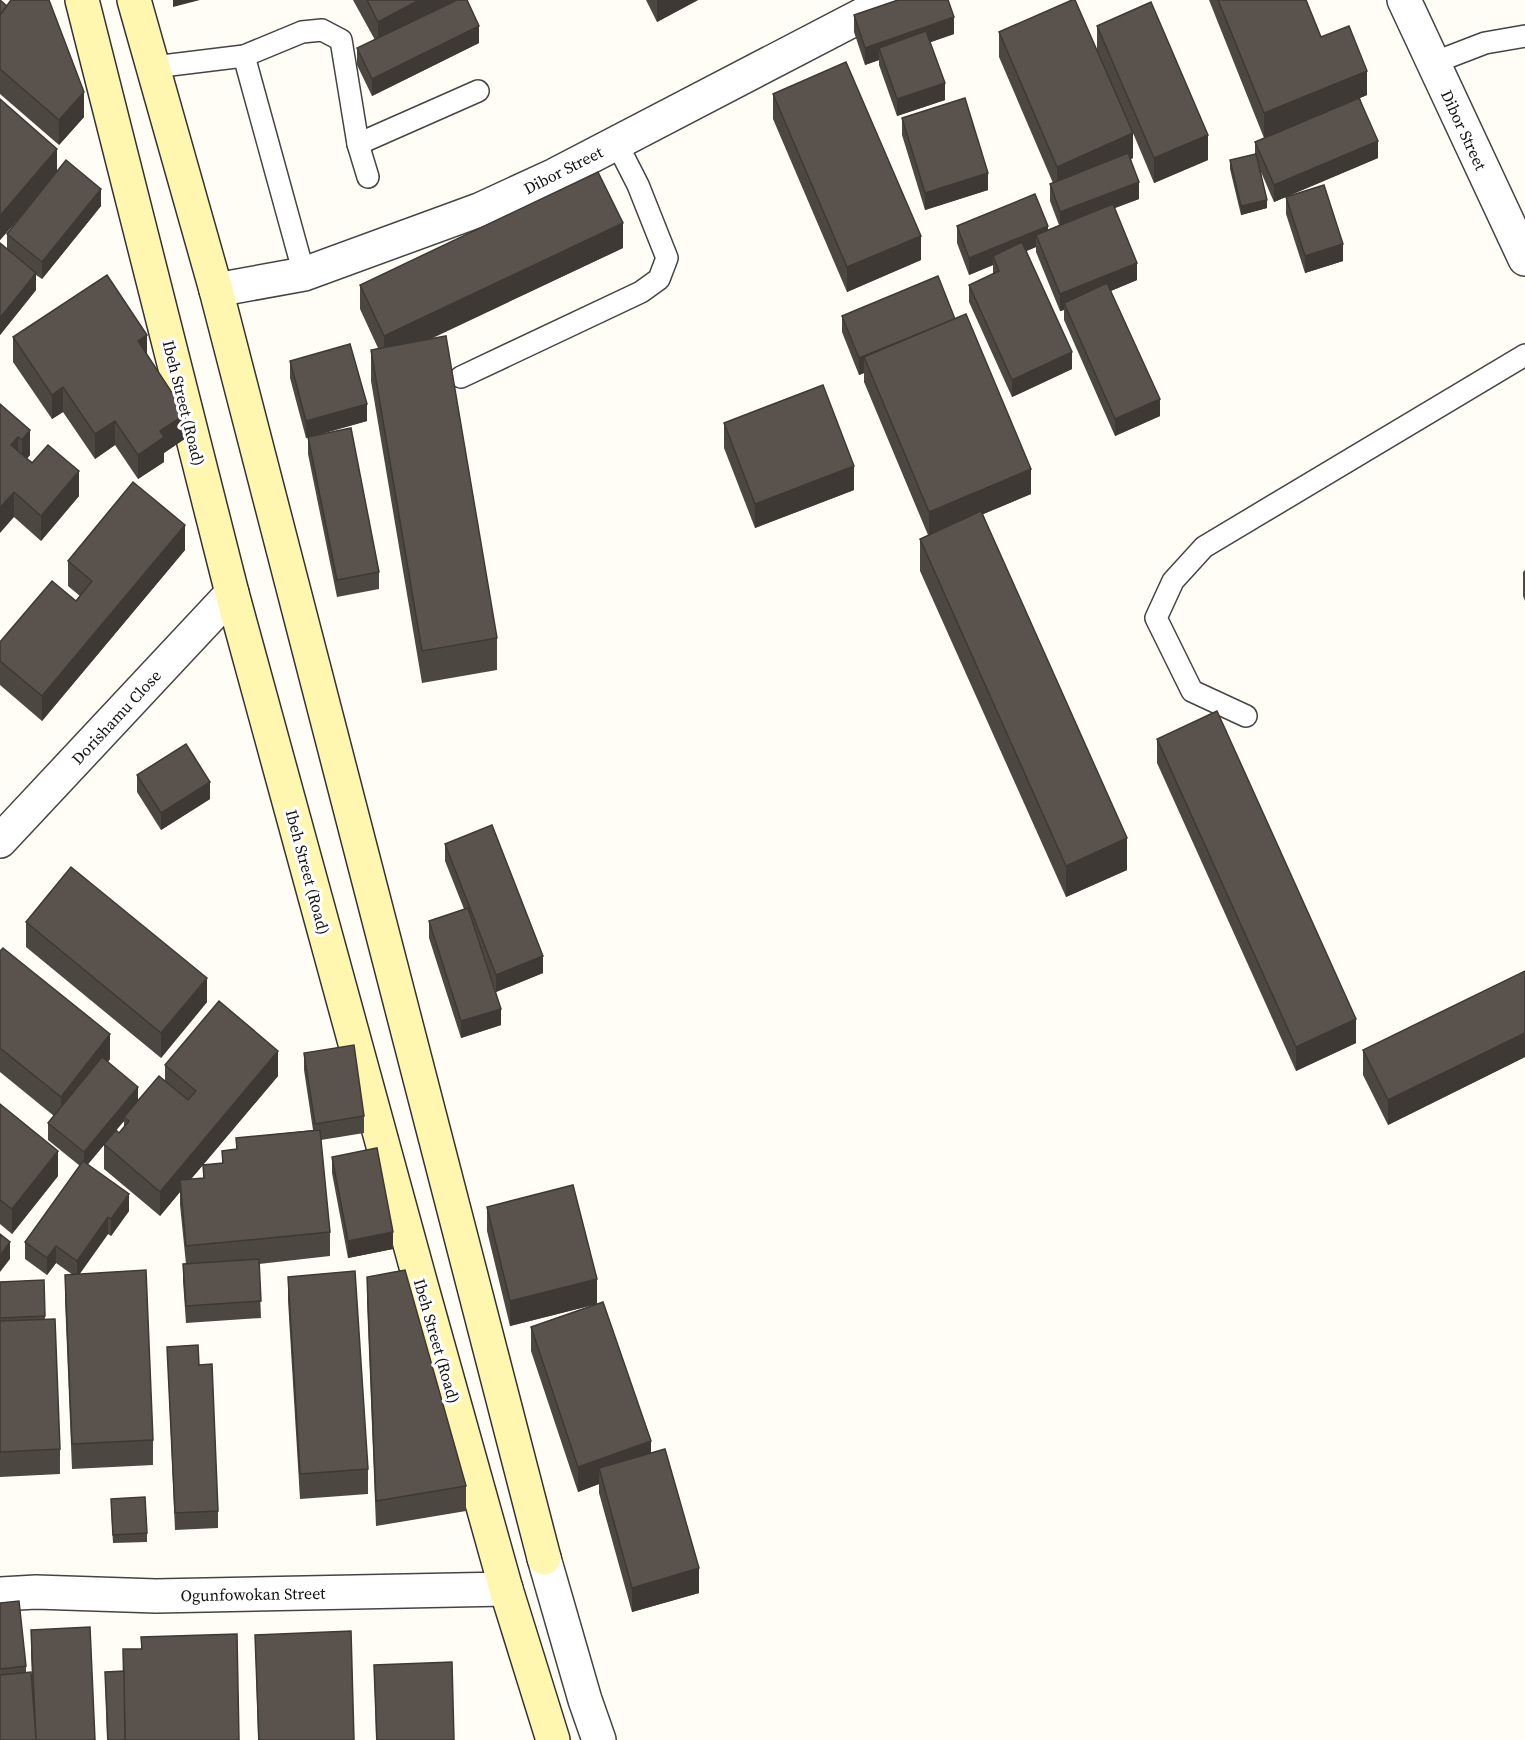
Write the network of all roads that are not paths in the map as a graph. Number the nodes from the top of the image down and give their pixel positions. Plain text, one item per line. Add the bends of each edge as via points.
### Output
1 (82, 0) edge
2 (134, 0) edge
3 (891, 0) edge
4 (1404, 0) edge
5 (1525, 36) edge
6 (244, 56) junction
7 (1433, 63) junction
8 (154, 67) junction
9 (478, 91) dead end
10 (616, 142) junction
11 (358, 144) junction
12 (368, 177) dead end
13 (1525, 259) edge
14 (304, 274) junction
15 (216, 290) junction
16 (1525, 354) edge
17 (461, 377) dead end
18 (232, 593) junction
19 (1246, 716) dead end
20 (0, 841) edge
21 (506, 1589) junction
22 (0, 1594) edge
23 (553, 1740) edge
24 (599, 1740) edge

1 - 18 street, Ibeh Street (Road)
2 - 8 street
3 - 10 street, Dibor Street
4 - 7 street, Dibor Street
5 - 7 lane via 1485,43
6 - 8 lane
6 - 11 lane via 302,32 322,30 341,40
6 - 14 lane
7 - 13 street, Dibor Street
8 - 15 street
9 - 11 lane
10 - 14 street, Dibor Street via 479,210
10 - 17 lane via 667,258 659,279 641,292
11 - 12 lane
14 - 15 street, Dibor Street
15 - 24 street via 544,1558
16 - 19 lane via 1204,548 1173,581 1156,618 1192,691
18 - 20 street, Dorishamu Close
18 - 21 street, Ibeh Street (Road)
21 - 22 street, Ogunfowokan Street via 156,1596
21 - 23 street, Ibeh Street (Road)

